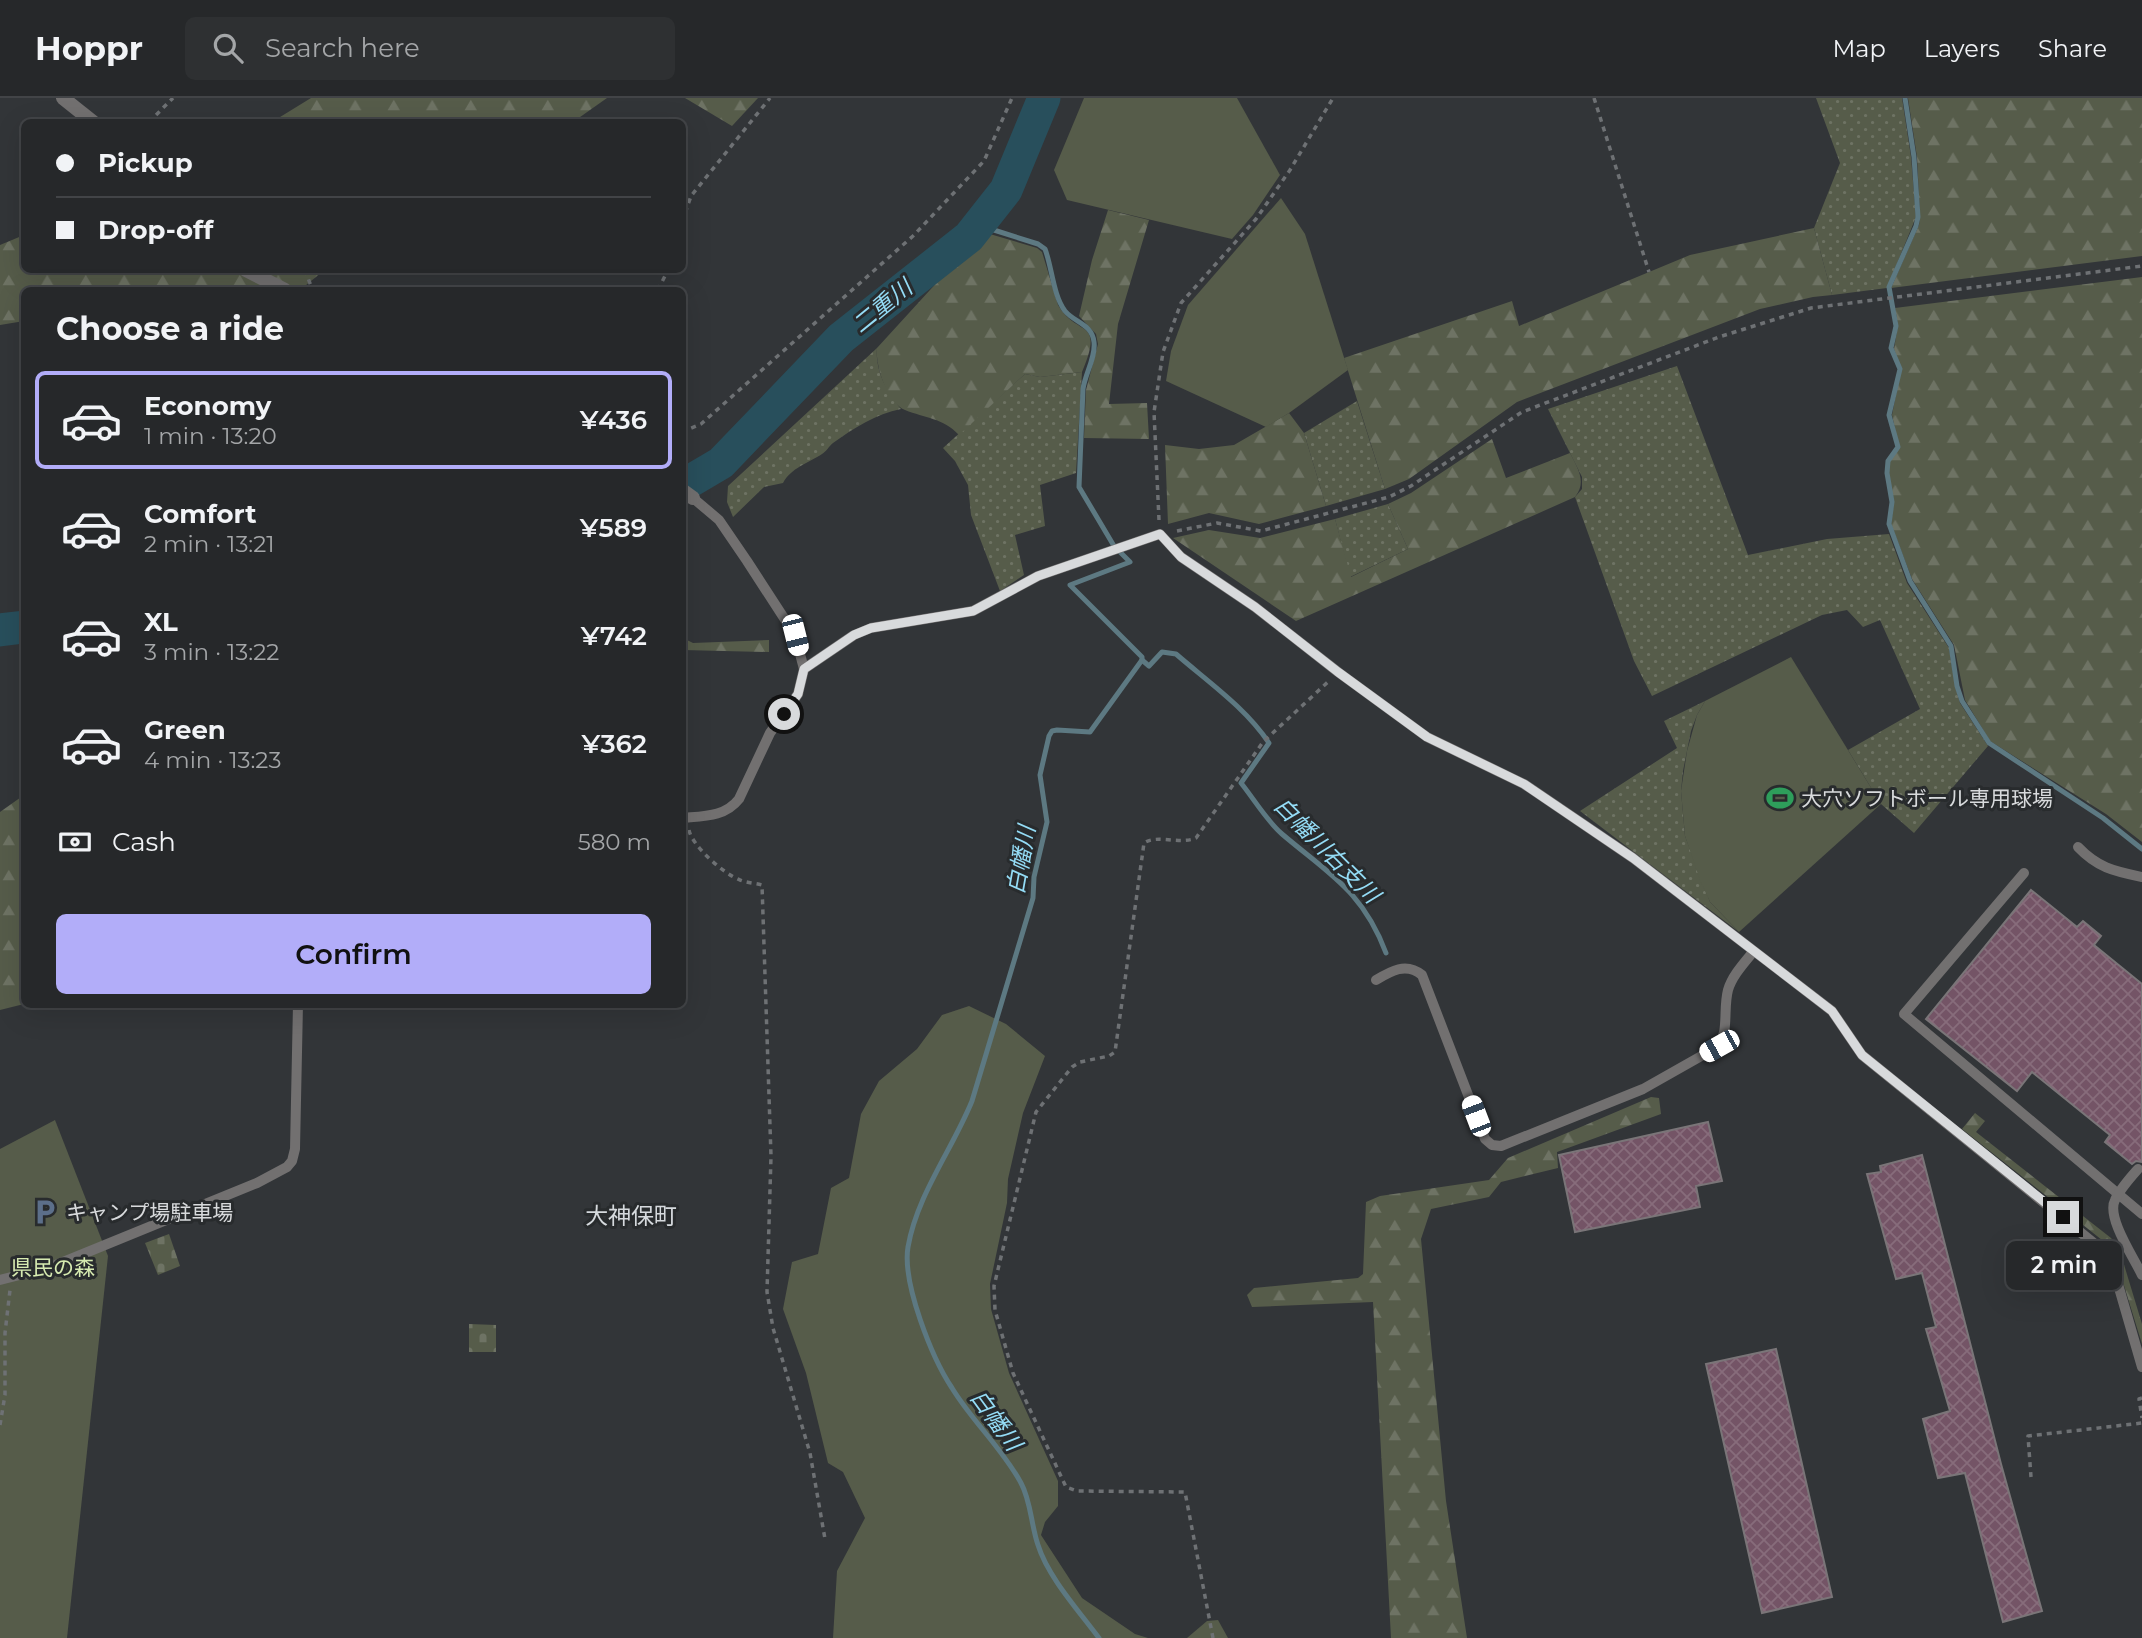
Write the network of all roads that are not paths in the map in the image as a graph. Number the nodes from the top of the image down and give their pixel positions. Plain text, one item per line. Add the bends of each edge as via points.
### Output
1 (63, 98) edge
2 (89, 119) edge
3 (252, 273) edge
4 (279, 287) edge
5 (688, 494) edge
6 (804, 669) junction
7 (686, 818) edge
8 (2078, 847) dead end
9 (2024, 873) dead end
10 (2142, 877) edge
11 (1754, 951) junction
12 (1376, 980) dead end
13 (298, 1008) edge
14 (2138, 1169) dead end
15 (2141, 1210) edge
16 (2142, 1275) edge
17 (0, 1280) edge
18 (2142, 1367) edge

1 - 2 street
3 - 4 street
5 - 6 lane via 719,520 747,561 795,635
6 - 7 lane via 798,694 771,733 739,799 718,814
6 - 11 lane via 871,628 973,611 1038,576 1160,534 1181,557 1427,737 1524,784 1595,830
8 - 10 lane via 2105,868
9 - 15 lane via 1904,1014
11 - 12 lane via 1728,989 1719,1046 1643,1089 1502,1146 1485,1139 1422,975 1401,968
11 - 18 lane via 1832,1011 1862,1055 2101,1249 2110,1259
13 - 17 lane via 295,1149 287,1167 109,1245
14 - 16 lane via 2114,1201 2113,1210

